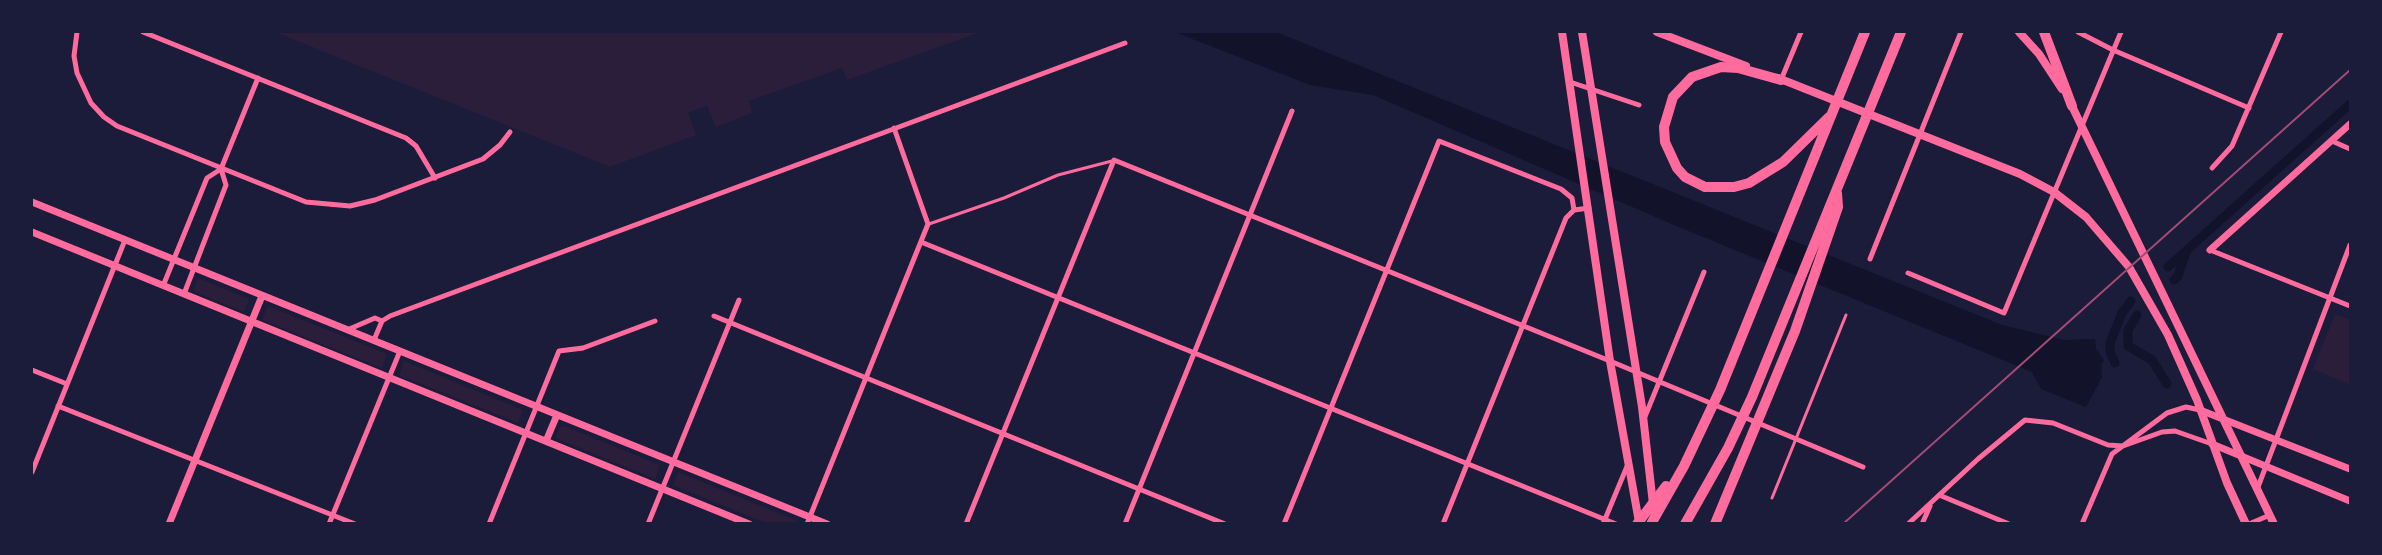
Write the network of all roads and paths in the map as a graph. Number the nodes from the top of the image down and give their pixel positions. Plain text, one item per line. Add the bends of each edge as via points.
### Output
1 (76, 32) edge
2 (143, 32) edge
3 (1562, 32) edge
4 (1582, 32) edge
5 (1657, 32) edge
6 (1801, 32) edge
7 (1865, 32) edge
8 (1901, 32) edge
9 (1961, 32) edge
10 (2019, 32) edge
11 (2044, 32) edge
12 (2078, 32) edge
13 (2121, 32) edge
14 (2281, 32) edge
15 (1125, 43) dead end
16 (2113, 50) junction
17 (258, 78) junction
18 (1781, 80) junction
19 (1570, 82) junction
20 (1591, 89) junction
21 (1639, 105) dead end
22 (2072, 106) junction
23 (2249, 108) junction
24 (1292, 111) dead end
25 (1833, 112) junction
26 (2350, 124) edge
27 (2082, 125) junction
28 (894, 128) junction
29 (510, 132) dead end
30 (1920, 133) junction
31 (2332, 141) junction
32 (2350, 149) edge
33 (1114, 160) junction
34 (2212, 168) dead end
35 (221, 169) junction
36 (435, 178) junction
37 (1837, 190) junction
38 (2054, 192) junction
39 (32, 202) edge
40 (1589, 204) junction
41 (1574, 210) junction
42 (1250, 215) junction
43 (928, 224) junction
44 (32, 232) edge
45 (125, 240) junction
46 (921, 242) junction
47 (2350, 245) edge
48 (2210, 250) joint
49 (1870, 259) dead end
50 (174, 260) junction
51 (115, 266) junction
52 (195, 268) junction
53 (1387, 271) junction
54 (1704, 272) dead end
55 (1908, 273) dead end
56 (164, 286) junction
57 (184, 294) junction
58 (262, 296) junction
59 (1057, 296) junction
60 (2329, 298) junction
61 (740, 300) dead end
62 (2350, 306) edge
63 (1845, 315) dead end
64 (714, 316) dead end
65 (382, 321) junction
66 (655, 321) dead end
67 (252, 322) junction
68 (730, 323) junction
69 (1524, 326) junction
70 (347, 330) junction
71 (374, 340) junction
72 (400, 351) junction
73 (1194, 352) junction
74 (1610, 361) junction
75 (32, 370) edge
76 (1636, 371) junction
77 (389, 377) junction
78 (866, 379) junction
79 (1659, 382) junction
80 (67, 384) junction
81 (58, 406) junction
82 (535, 406) junction
83 (1330, 407) junction
84 (2200, 410) junction
85 (557, 415) junction
86 (2224, 418) junction
87 (1644, 420) junction
88 (525, 433) junction
89 (1002, 434) junction
90 (1796, 438) junction
91 (2276, 439) junction
92 (546, 441) junction
93 (2212, 444) junction
94 (2123, 446) junction
95 (1694, 447) junction
96 (2244, 458) junction
97 (195, 460) junction
98 (1629, 461) junction
99 (674, 462) junction
100 (1468, 462) junction
101 (2266, 466) junction
102 (1863, 467) dead end
103 (2350, 469) edge
104 (32, 472) edge
105 (2258, 487) junction
106 (663, 488) junction
107 (1140, 488) junction
108 (1940, 495) junction
109 (1772, 498) dead end
110 (2350, 501) edge
111 (1931, 503) junction
112 (333, 514) junction
113 (2270, 515) junction
114 (808, 520) edge
115 (1604, 521) edge
116 (169, 524) edge
117 (329, 524) edge
118 (355, 524) edge
119 (489, 524) edge
120 (648, 524) edge
121 (749, 524) edge
122 (827, 524) edge
123 (966, 524) edge
124 (1125, 524) edge
125 (1225, 524) edge
126 (1284, 524) edge
127 (1443, 524) edge
128 (1616, 524) edge
129 (1638, 524) edge
130 (1653, 524) edge
131 (1685, 524) edge
132 (1715, 524) edge
133 (1908, 524) edge
134 (1922, 524) edge
135 (2009, 524) edge
136 (2082, 524) edge
137 (2248, 524) edge
138 (2274, 524) edge

1 - 35 street via 77,73 91,103 104,117
2 - 17 street
3 - 19 main road
4 - 20 main road
5 - 18 main road
6 - 18 street
7 - 25 highway
8 - 37 highway
9 - 30 street
10 - 22 main road via 2039,54
11 - 22 highway
12 - 16 street
13 - 16 street
14 - 23 street
15 - 28 street
16 - 23 street
16 - 27 street
17 - 35 street
17 - 36 street via 406,138
18 - 25 highway via 1721,67 1692,77 1673,97 1666,115 1665,142 1685,177 1718,189 1762,177 1783,162
18 - 30 main road
19 - 20 street
19 - 40 main road
20 - 21 street
20 - 76 main road
22 - 27 main road
23 - 34 street via 2232,146
24 - 42 street
25 - 95 highway
26 - 31 street
27 - 38 street
27 - 86 main road
28 - 43 street
28 - 65 street
29 - 36 street via 483,159
30 - 38 main road
30 - 49 street
31 - 32 street
31 - 48 street
33 - 42 street
33 - 43 lane via 1058,175
33 - 59 street
35 - 36 street via 292,198 328,206 375,200
35 - 50 street via 207,178
35 - 52 street via 226,185
37 - 131 highway via 1744,414
37 - 132 highway via 1838,207 1795,331
38 - 55 street via 2004,314
38 - 84 main road via 2096,226 2129,267 2168,335
39 - 45 street
40 - 41 street
40 - 74 main road
41 - 53 street via 1572,198 1560,189 1439,141
41 - 69 street via 1566,218
42 - 53 street
42 - 73 street
43 - 46 street
44 - 51 street
45 - 50 street
45 - 51 street
46 - 59 street
46 - 78 street
47 - 60 street
48 - 60 street
50 - 52 street
50 - 56 street
51 - 56 street
51 - 80 street
52 - 57 street
52 - 58 street
53 - 69 street
53 - 83 street
54 - 79 street
56 - 57 street
57 - 67 street
58 - 67 street
58 - 70 street
59 - 73 street
59 - 89 street
60 - 62 street
60 - 91 street
61 - 68 street
63 - 90 lane
64 - 68 street
65 - 70 street via 375,318
65 - 71 street
66 - 82 street via 583,348 559,351
67 - 77 street
67 - 97 street
68 - 78 street
68 - 99 street
69 - 74 street
69 - 100 street
70 - 71 street
71 - 72 street
72 - 77 street
72 - 82 street
73 - 83 street
73 - 107 street
74 - 76 street
74 - 98 main road
75 - 80 street
76 - 79 street
76 - 87 main road
77 - 88 street
77 - 112 street
78 - 89 street
78 - 114 street
79 - 87 street
79 - 90 street
80 - 81 street
81 - 97 street
81 - 104 street
82 - 85 street
82 - 88 street
83 - 100 street
83 - 126 street
84 - 86 street
84 - 93 main road
84 - 94 street via 2186,407 2167,413
85 - 92 street
85 - 99 street
86 - 91 street
86 - 96 main road
87 - 130 main road
88 - 92 street
88 - 119 street
89 - 107 street
89 - 123 street
90 - 102 street
90 - 109 lane
91 - 101 street
91 - 103 street
92 - 106 street
93 - 94 street via 2175,431
93 - 96 street
93 - 137 main road
94 - 108 street via 2099,442 2053,423 2025,420
94 - 136 street via 2112,454
95 - 129 highway
95 - 130 highway
96 - 101 street
96 - 105 main road
97 - 112 street
97 - 116 street
98 - 115 street
98 - 129 main road
99 - 106 street
99 - 114 street
100 - 115 street
100 - 127 street
101 - 105 street
101 - 110 street
105 - 113 main road
106 - 120 street
106 - 121 street
107 - 124 street
107 - 125 street
108 - 111 street
108 - 135 street
111 - 133 street
111 - 134 street
112 - 117 street
112 - 118 street
113 - 137 street
113 - 138 main road
114 - 122 street
115 - 128 street

